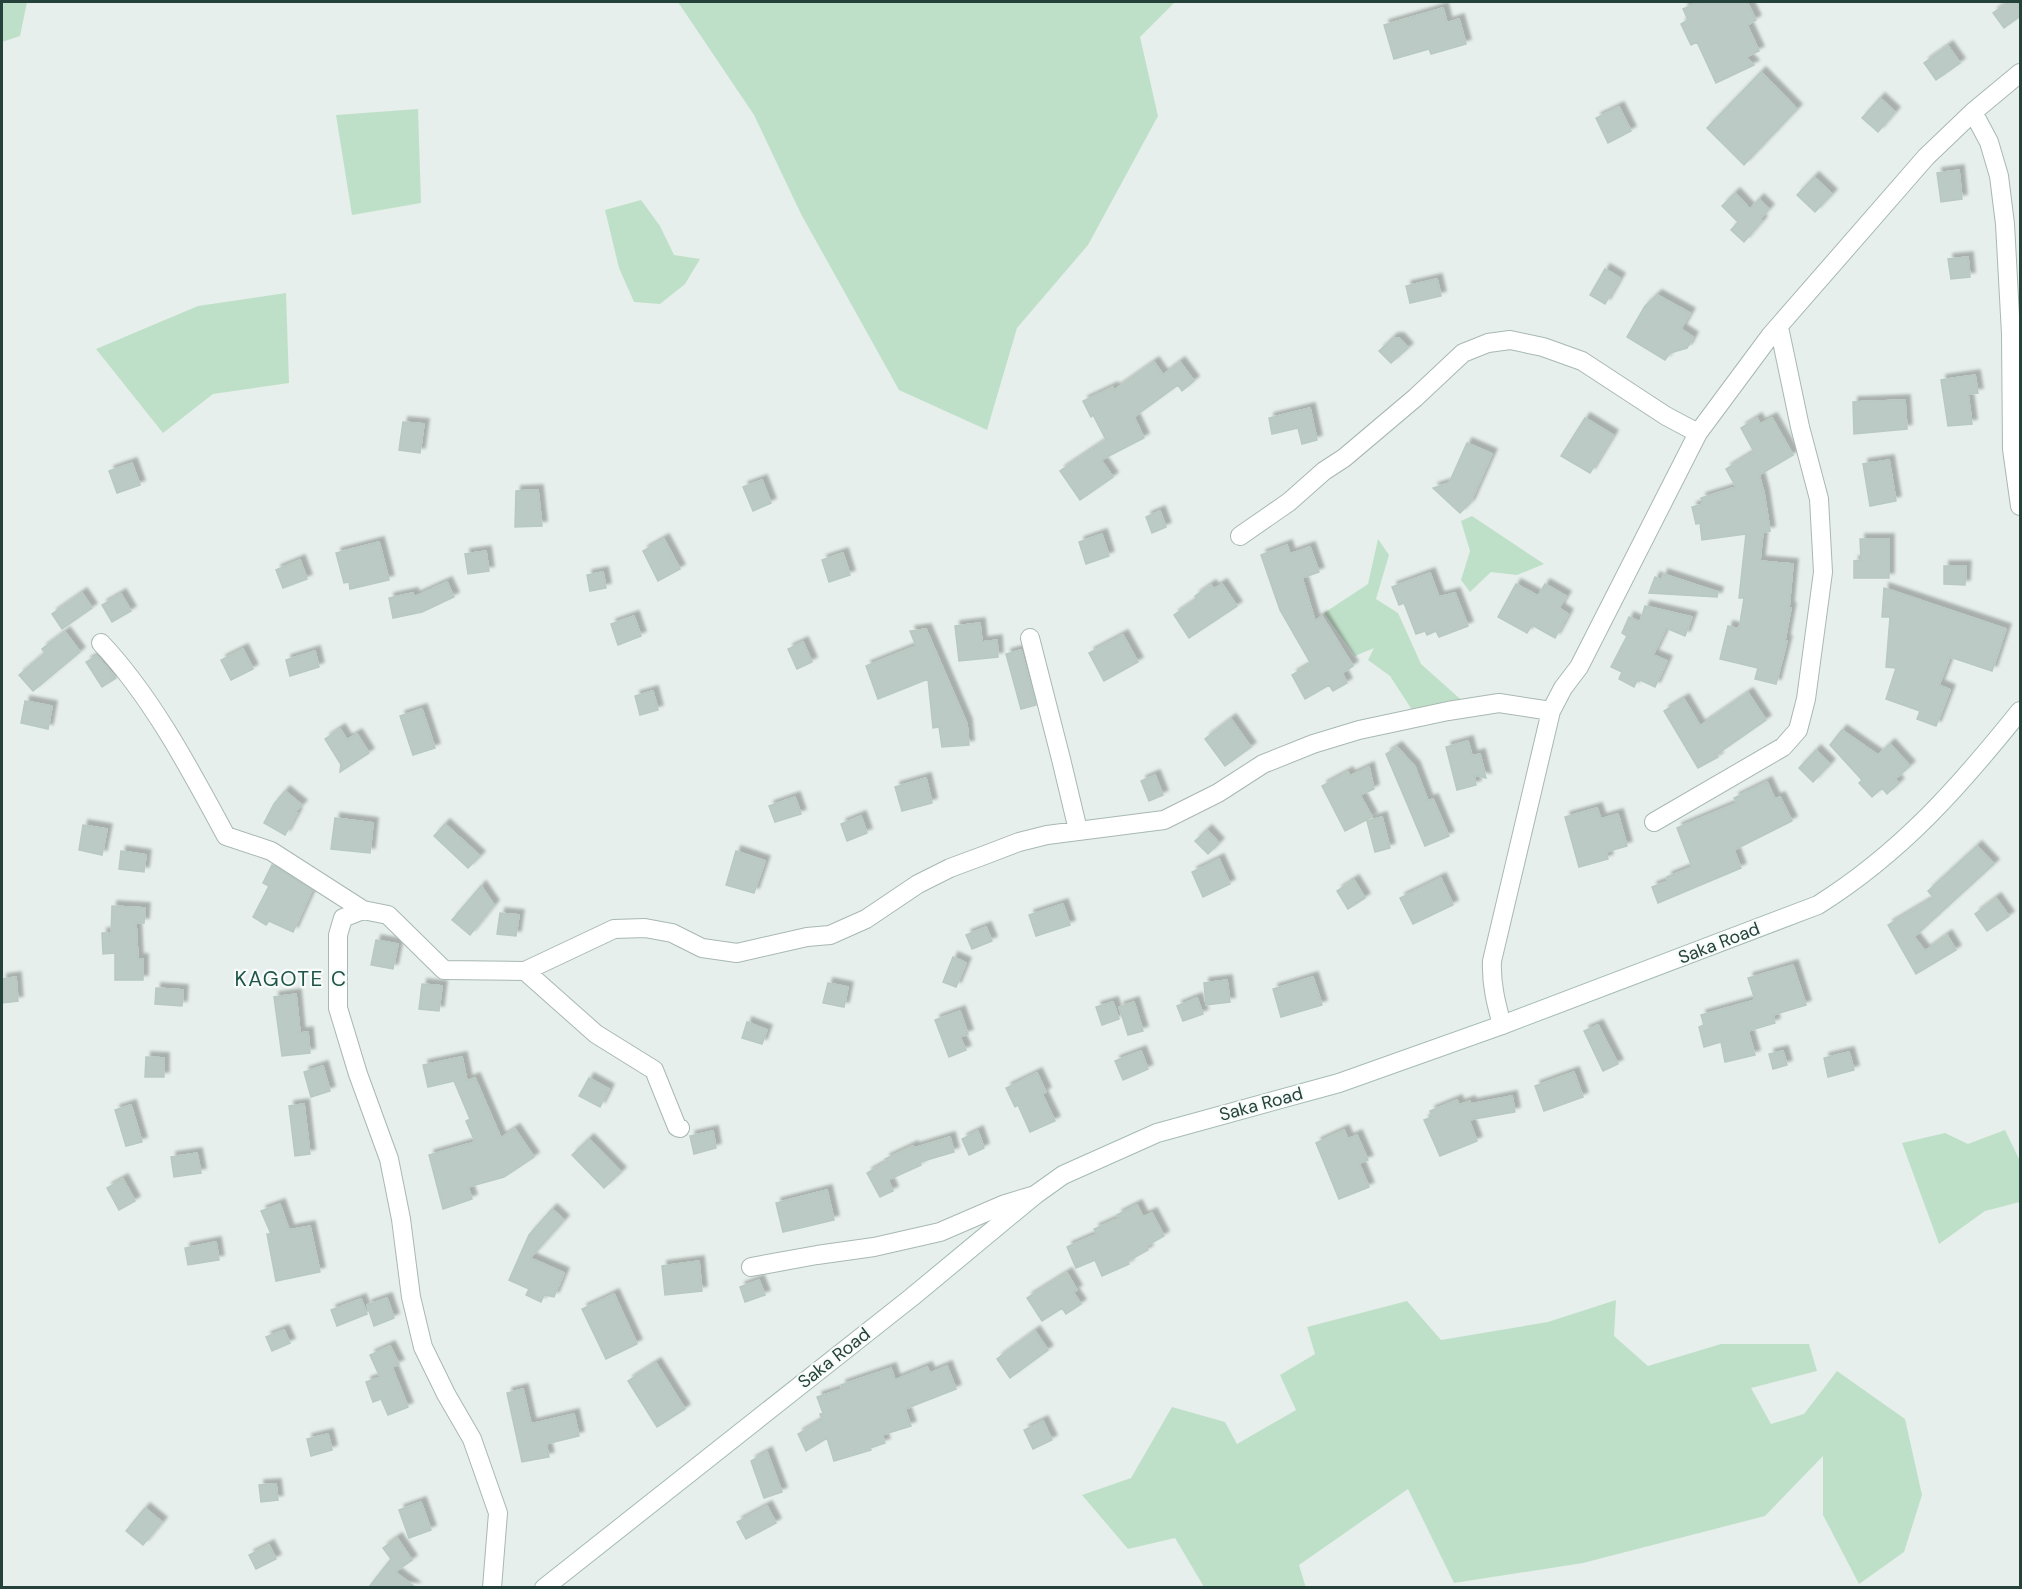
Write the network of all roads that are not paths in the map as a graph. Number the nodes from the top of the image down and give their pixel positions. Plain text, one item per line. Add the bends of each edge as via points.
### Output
1 (2020, 73) edge
2 (1973, 112) junction
3 (1779, 327) junction
4 (1698, 433) junction
5 (2020, 506) edge
6 (1240, 536) dead end
7 (1030, 638) dead end
8 (101, 643) dead end
9 (1551, 711) junction
10 (2020, 711) edge
11 (1654, 822) dead end
12 (1078, 830) junction
13 (363, 910) junction
14 (525, 971) junction
15 (1502, 1025) junction
16 (680, 1128) dead end
17 (1035, 1195) junction
18 (751, 1267) dead end
19 (492, 1587) edge
20 (544, 1587) edge

1 - 2 street
2 - 3 street via 1926,157
2 - 5 street via 1989,142 1999,176 2005,224 2012,449
3 - 4 street
3 - 11 street via 1819,499 1822,532 1823,572 1806,699 1798,730 1783,747
4 - 6 street via 1582,361 1543,346 1510,340 1488,343 1463,353 1344,458
4 - 9 street via 1584,657
7 - 12 street
8 - 13 street via 187,764 226,836 271,851
9 - 12 street via 1499,703 1359,730 1271,760 1164,820
9 - 15 street via 1492,961 1492,986
10 - 15 street, Saka Road via 1967,777 1915,831 1853,883 1818,905
12 - 14 street via 1018,842 950,868 866,919 830,935 736,953 702,948 672,933 645,928 614,929
13 - 14 street via 388,915 444,970
13 - 19 street via 343,918 338,935 338,1008 389,1159 423,1347 472,1439 498,1513
14 - 16 street via 596,1034 654,1070
15 - 17 street, Saka Road via 1339,1083 1157,1133 1063,1175
17 - 18 street via 940,1232
17 - 20 street, Saka Road

